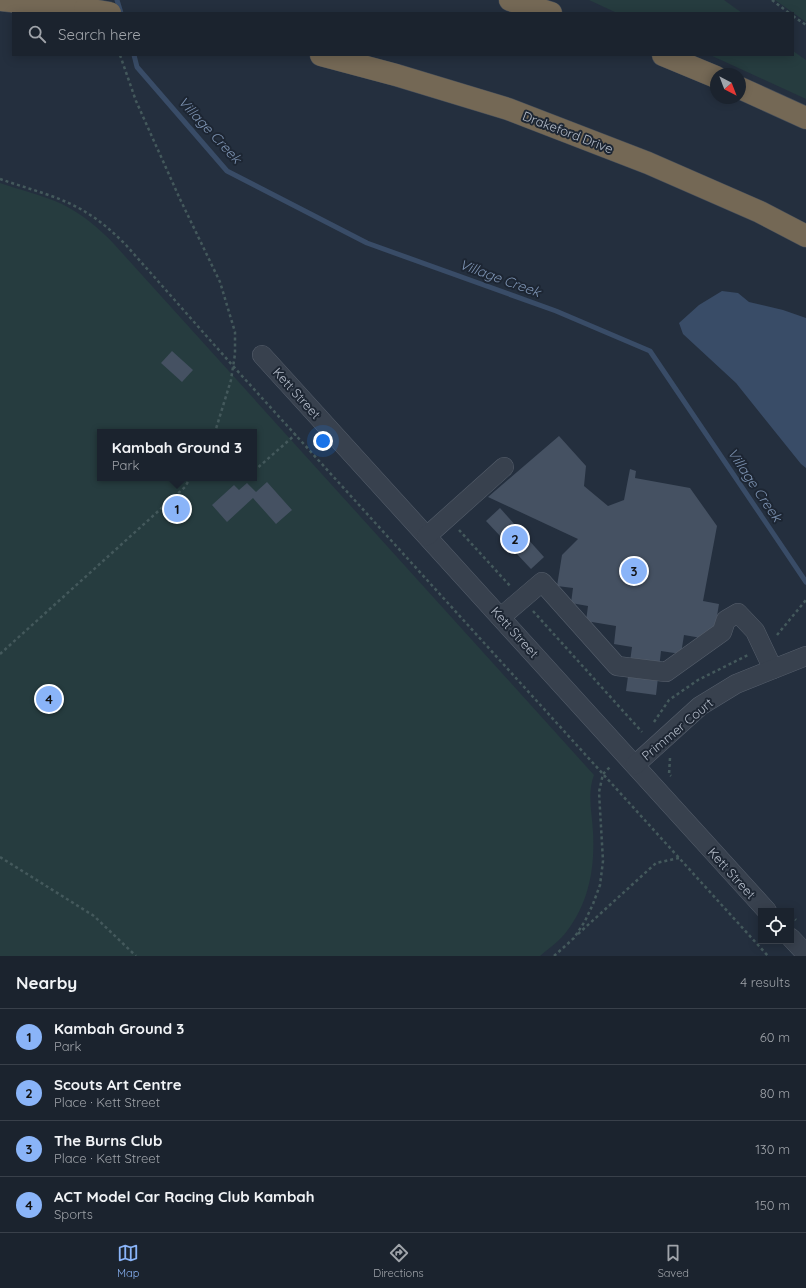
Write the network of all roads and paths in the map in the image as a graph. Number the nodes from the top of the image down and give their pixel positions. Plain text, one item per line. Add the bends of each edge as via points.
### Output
1 (0, 0) edge
2 (510, 0) edge
3 (772, 0) edge
4 (104, 12) edge
5 (548, 12) edge
6 (789, 12) edge
7 (794, 17) edge
8 (806, 25) edge
9 (120, 56) edge
10 (325, 56) edge
11 (665, 56) edge
12 (710, 75) edge
13 (746, 91) edge
14 (806, 118) edge
15 (0, 179) edge
16 (806, 236) edge
17 (262, 355) dead end
18 (233, 366) junction
19 (216, 429) edge
20 (296, 434) junction
21 (257, 467) edge
22 (504, 467) dead end
23 (188, 481) edge
24 (448, 517) junction
25 (427, 536) junction
26 (522, 599) junction
27 (501, 617) junction
28 (0, 654) edge
29 (806, 656) edge
30 (773, 669) junction
31 (642, 732) dead end
32 (622, 750) junction
33 (674, 752) dead end
34 (635, 765) junction
35 (603, 774) junction
36 (672, 779) dead end
37 (0, 857) edge
38 (680, 858) junction
39 (764, 908) edge
40 (574, 938) junction
41 (794, 941) edge
42 (806, 954) edge
43 (136, 956) edge
44 (554, 956) edge
45 (768, 956) edge

1 - 4 highway, bridge
2 - 5 highway
3 - 6 path
7 - 8 path
9 - 18 path via 136,101 220,282 235,332
10 - 16 highway, Drakeford Drive via 508,109 648,163 760,212
11 - 12 highway
13 - 14 highway
15 - 18 path via 72,204 111,230
17 - 25 street, Kett Street
18 - 19 path
18 - 20 path
20 - 21 path
20 - 35 path
22 - 24 street
23 - 28 path
24 - 25 street
24 - 26 path
25 - 27 street, Kett Street
26 - 27 street
26 - 30 street via 542,582 617,666 666,672 722,632 726,620 738,613 755,631
26 - 31 path
27 - 32 street, Kett Street
29 - 30 street, Primmer Court
30 - 34 street, Primmer Court via 736,684 700,706
32 - 34 street, Kett Street
32 - 35 path via 616,762
33 - 36 path via 670,758
34 - 39 street, Kett Street
35 - 38 path
35 - 40 path via 599,792 603,861 600,884 594,904
37 - 43 path via 94,916
38 - 40 path via 656,863
38 - 45 path
40 - 44 path
41 - 42 street

